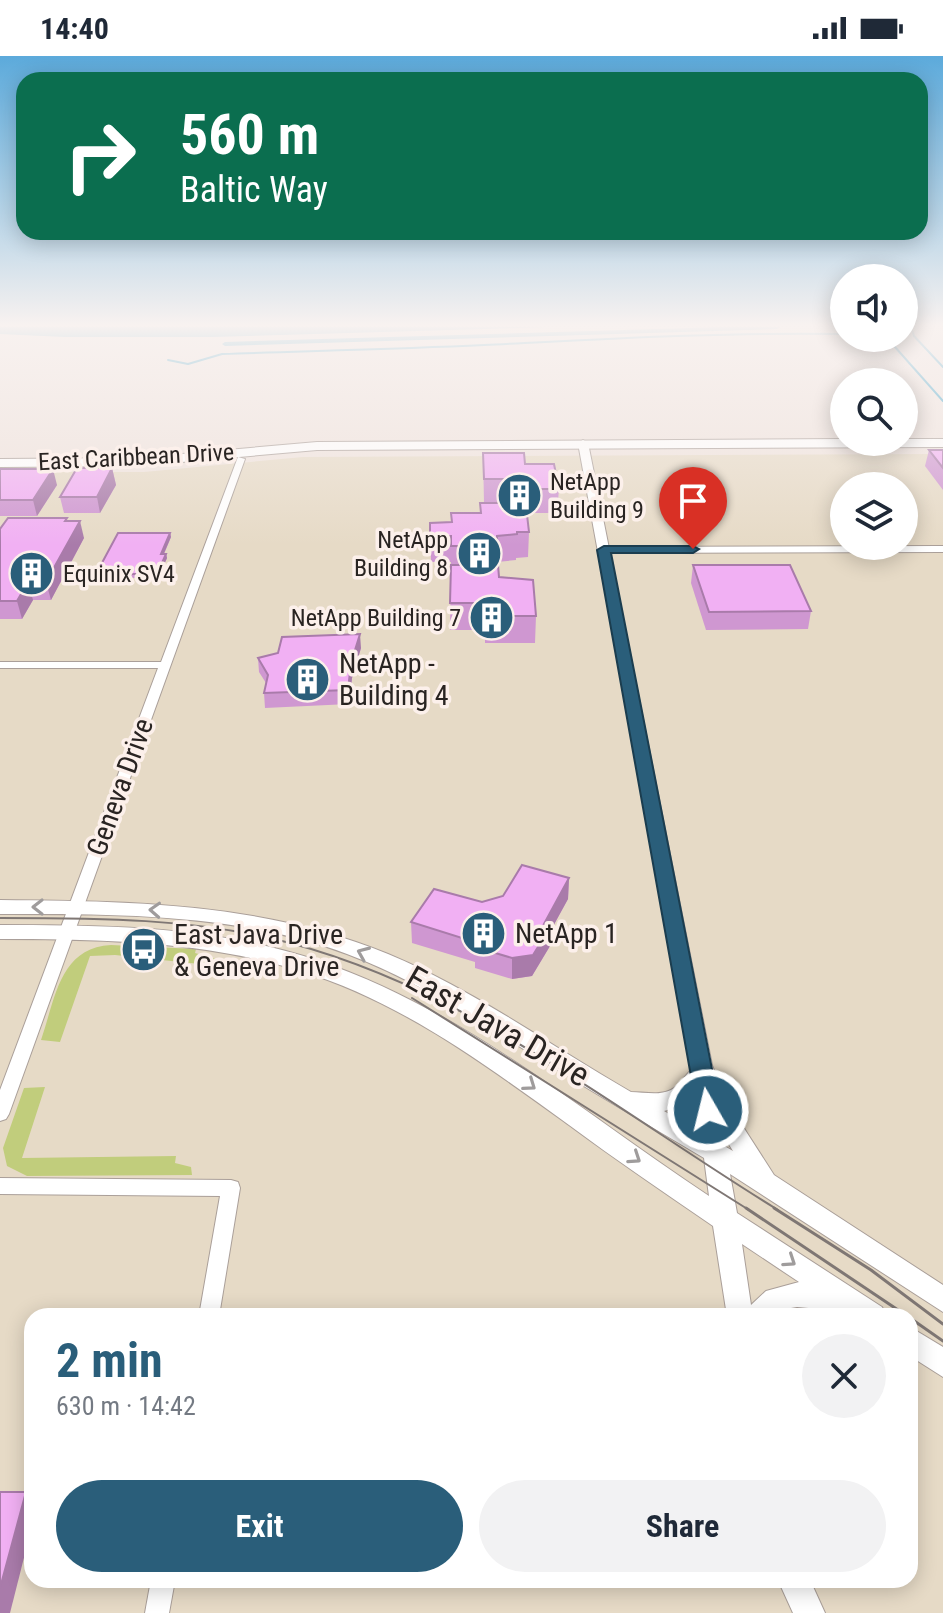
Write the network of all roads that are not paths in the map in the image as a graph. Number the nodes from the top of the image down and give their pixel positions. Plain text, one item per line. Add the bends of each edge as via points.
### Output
1 (943, 443) edge
2 (584, 448) junction
3 (943, 450) edge
4 (241, 459) junction
5 (0, 463) edge
6 (0, 469) edge
7 (943, 549) edge
8 (604, 550) junction
9 (0, 665) edge
10 (166, 665) junction
11 (0, 907) edge
12 (76, 907) junction
13 (0, 932) edge
14 (67, 932) junction
15 (704, 1078) junction
16 (626, 1101) junction
17 (0, 1114) edge
18 (715, 1154) junction
19 (766, 1184) junction
20 (0, 1186) edge
21 (726, 1218) junction
22 (943, 1300) edge
23 (210, 1308) edge
24 (739, 1308) edge
25 (765, 1308) edge
26 (848, 1308) edge
27 (861, 1308) edge
28 (918, 1346) edge
29 (943, 1363) edge
30 (162, 1588) edge
31 (798, 1588) edge
32 (157, 1613) edge
33 (809, 1613) edge

1 - 2 main road, East Caribbean Drive
2 - 3 main road, East Caribbean Drive
2 - 4 main road, East Caribbean Drive
2 - 5 main road, East Caribbean Drive via 317,446 136,462
2 - 8 street
4 - 6 main road, East Caribbean Drive via 155,467
4 - 10 street, Geneva Drive
7 - 8 street
8 - 15 street
9 - 10 street
10 - 12 street, Geneva Drive
12 -> 11 main road, East Java Drive
12 - 14 street, Geneva Drive
16 -> 12 main road, East Java Drive via 422,979 352,948 232,919
13 - 14 main road, East Java Drive
14 - 17 street, Geneva Drive
14 -> 21 main road, East Java Drive via 206,941 290,959 362,984 460,1036
15 - 16 main road via 672,1102
15 - 18 street
15 - 19 main road
16 - 18 main road, East Java Drive
18 - 19 main road, East Java Drive
18 - 21 main road
19 - 22 main road, East Java Drive via 873,1249
20 - 23 street via 231,1188
21 - 24 main road
21 -> 27 main road, East Java Drive
25 - 26 main road via 782,1297 804,1294
28 - 29 main road
30 - 32 street
31 - 33 main road

